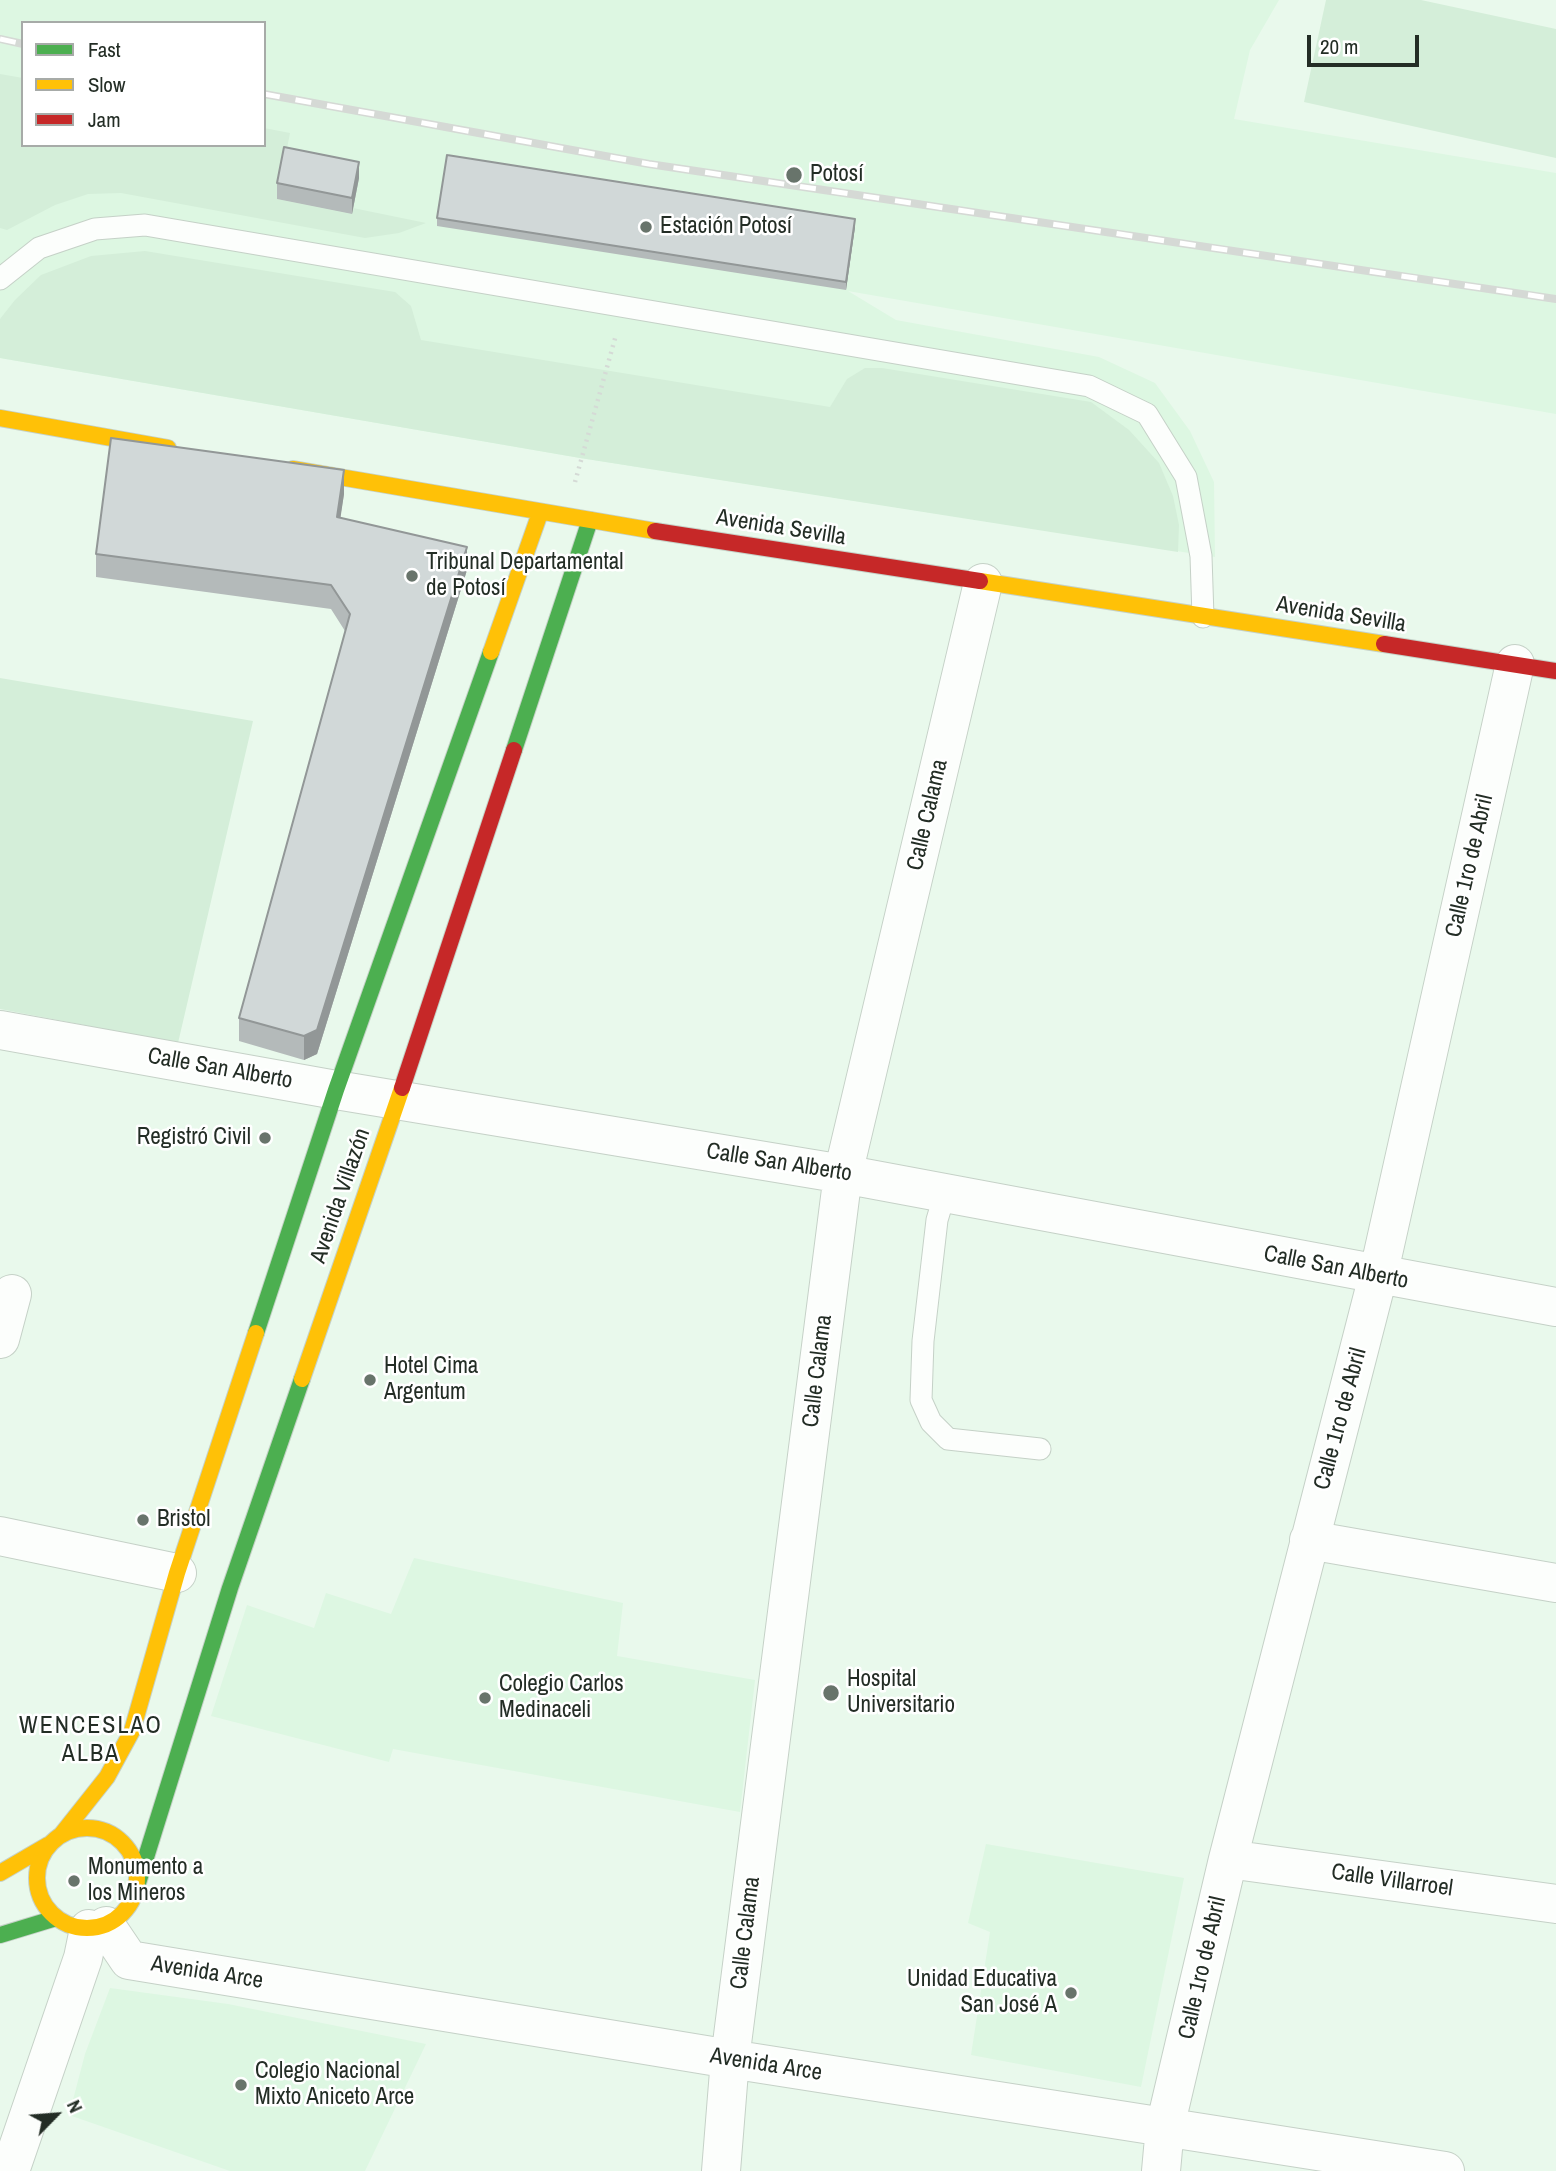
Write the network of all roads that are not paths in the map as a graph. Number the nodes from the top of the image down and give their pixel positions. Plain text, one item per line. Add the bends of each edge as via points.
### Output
1 (0, 279) edge
2 (0, 418) edge
3 (189, 451) edge
4 (270, 466) edge
5 (540, 513) junction
6 (590, 520) junction
7 (983, 583) junction
8 (1203, 617) junction
9 (1515, 664) junction
10 (1556, 671) edge
11 (0, 1030) edge
12 (336, 1090) junction
13 (398, 1101) junction
14 (843, 1174) junction
15 (945, 1193) junction
16 (1378, 1276) junction
17 (12, 1294) dead end
18 (1556, 1307) edge
19 (0, 1339) edge
20 (1040, 1449) dead end
21 (0, 1536) edge
22 (1309, 1539) junction
23 (177, 1573) junction
24 (1556, 1583) edge
25 (54, 1840) junction
26 (1228, 1859) junction
27 (0, 1873) edge
28 (137, 1886) junction
29 (1556, 1904) edge
30 (84, 1924) junction
31 (0, 1935) edge
32 (730, 2059) junction
33 (1165, 2127) junction
34 (10, 2171) edge
35 (721, 2171) edge
36 (1161, 2171) edge
37 (1445, 2171) edge

1 - 8 lane via 38,248 94,229 145,225 1089,386 1147,414 1186,477 1201,556
2 - 3 main road
4 - 5 main road, Avenida Sevilla
5 - 6 main road, Avenida Sevilla
5 - 12 main road, Avenida Villazón
6 - 7 main road, Avenida Sevilla
6 - 13 main road, Avenida Villazón
7 - 8 main road, Avenida Sevilla
7 - 14 street, Calle Calama
8 - 9 main road, Avenida Sevilla
9 - 10 main road, Avenida Sevilla
9 - 16 street, Calle 1ro de Abril
11 - 12 street, Calle San Alberto
12 - 13 street, Calle San Alberto
12 - 23 main road, Avenida Villazón
13 - 14 street, Calle San Alberto
13 - 28 main road, Avenida Villazón via 230,1588
14 - 15 street, Calle San Alberto
14 - 32 street, Calle Calama
15 - 16 street, Calle San Alberto
15 - 20 lane via 937,1220 923,1341 921,1401 931,1422 948,1438
16 - 18 street, Calle San Alberto
16 - 22 street, Calle 1ro de Abril
17 - 19 street
21 - 23 street
22 - 24 street
22 - 26 street, Calle 1ro de Abril
23 - 25 main road, Avenida Villazón via 132,1731 107,1777
25 - 27 main road
25 - 28 main road via 76,1828 108,1832 122,1841 137,1870
25 - 30 main road via 38,1867 38,1892 45,1907
26 - 29 street, Calle Villarroel
26 - 33 street, Calle 1ro de Abril
28 - 30 main road via 126,1910
30 - 31 main road
30 - 32 street, Avenida Arce via 129,1960
30 - 34 street via 83,1958
32 - 33 street, Avenida Arce
32 - 35 street, Calle Calama
33 - 36 street, Calle 1ro de Abril
33 - 37 street, Avenida Arce

